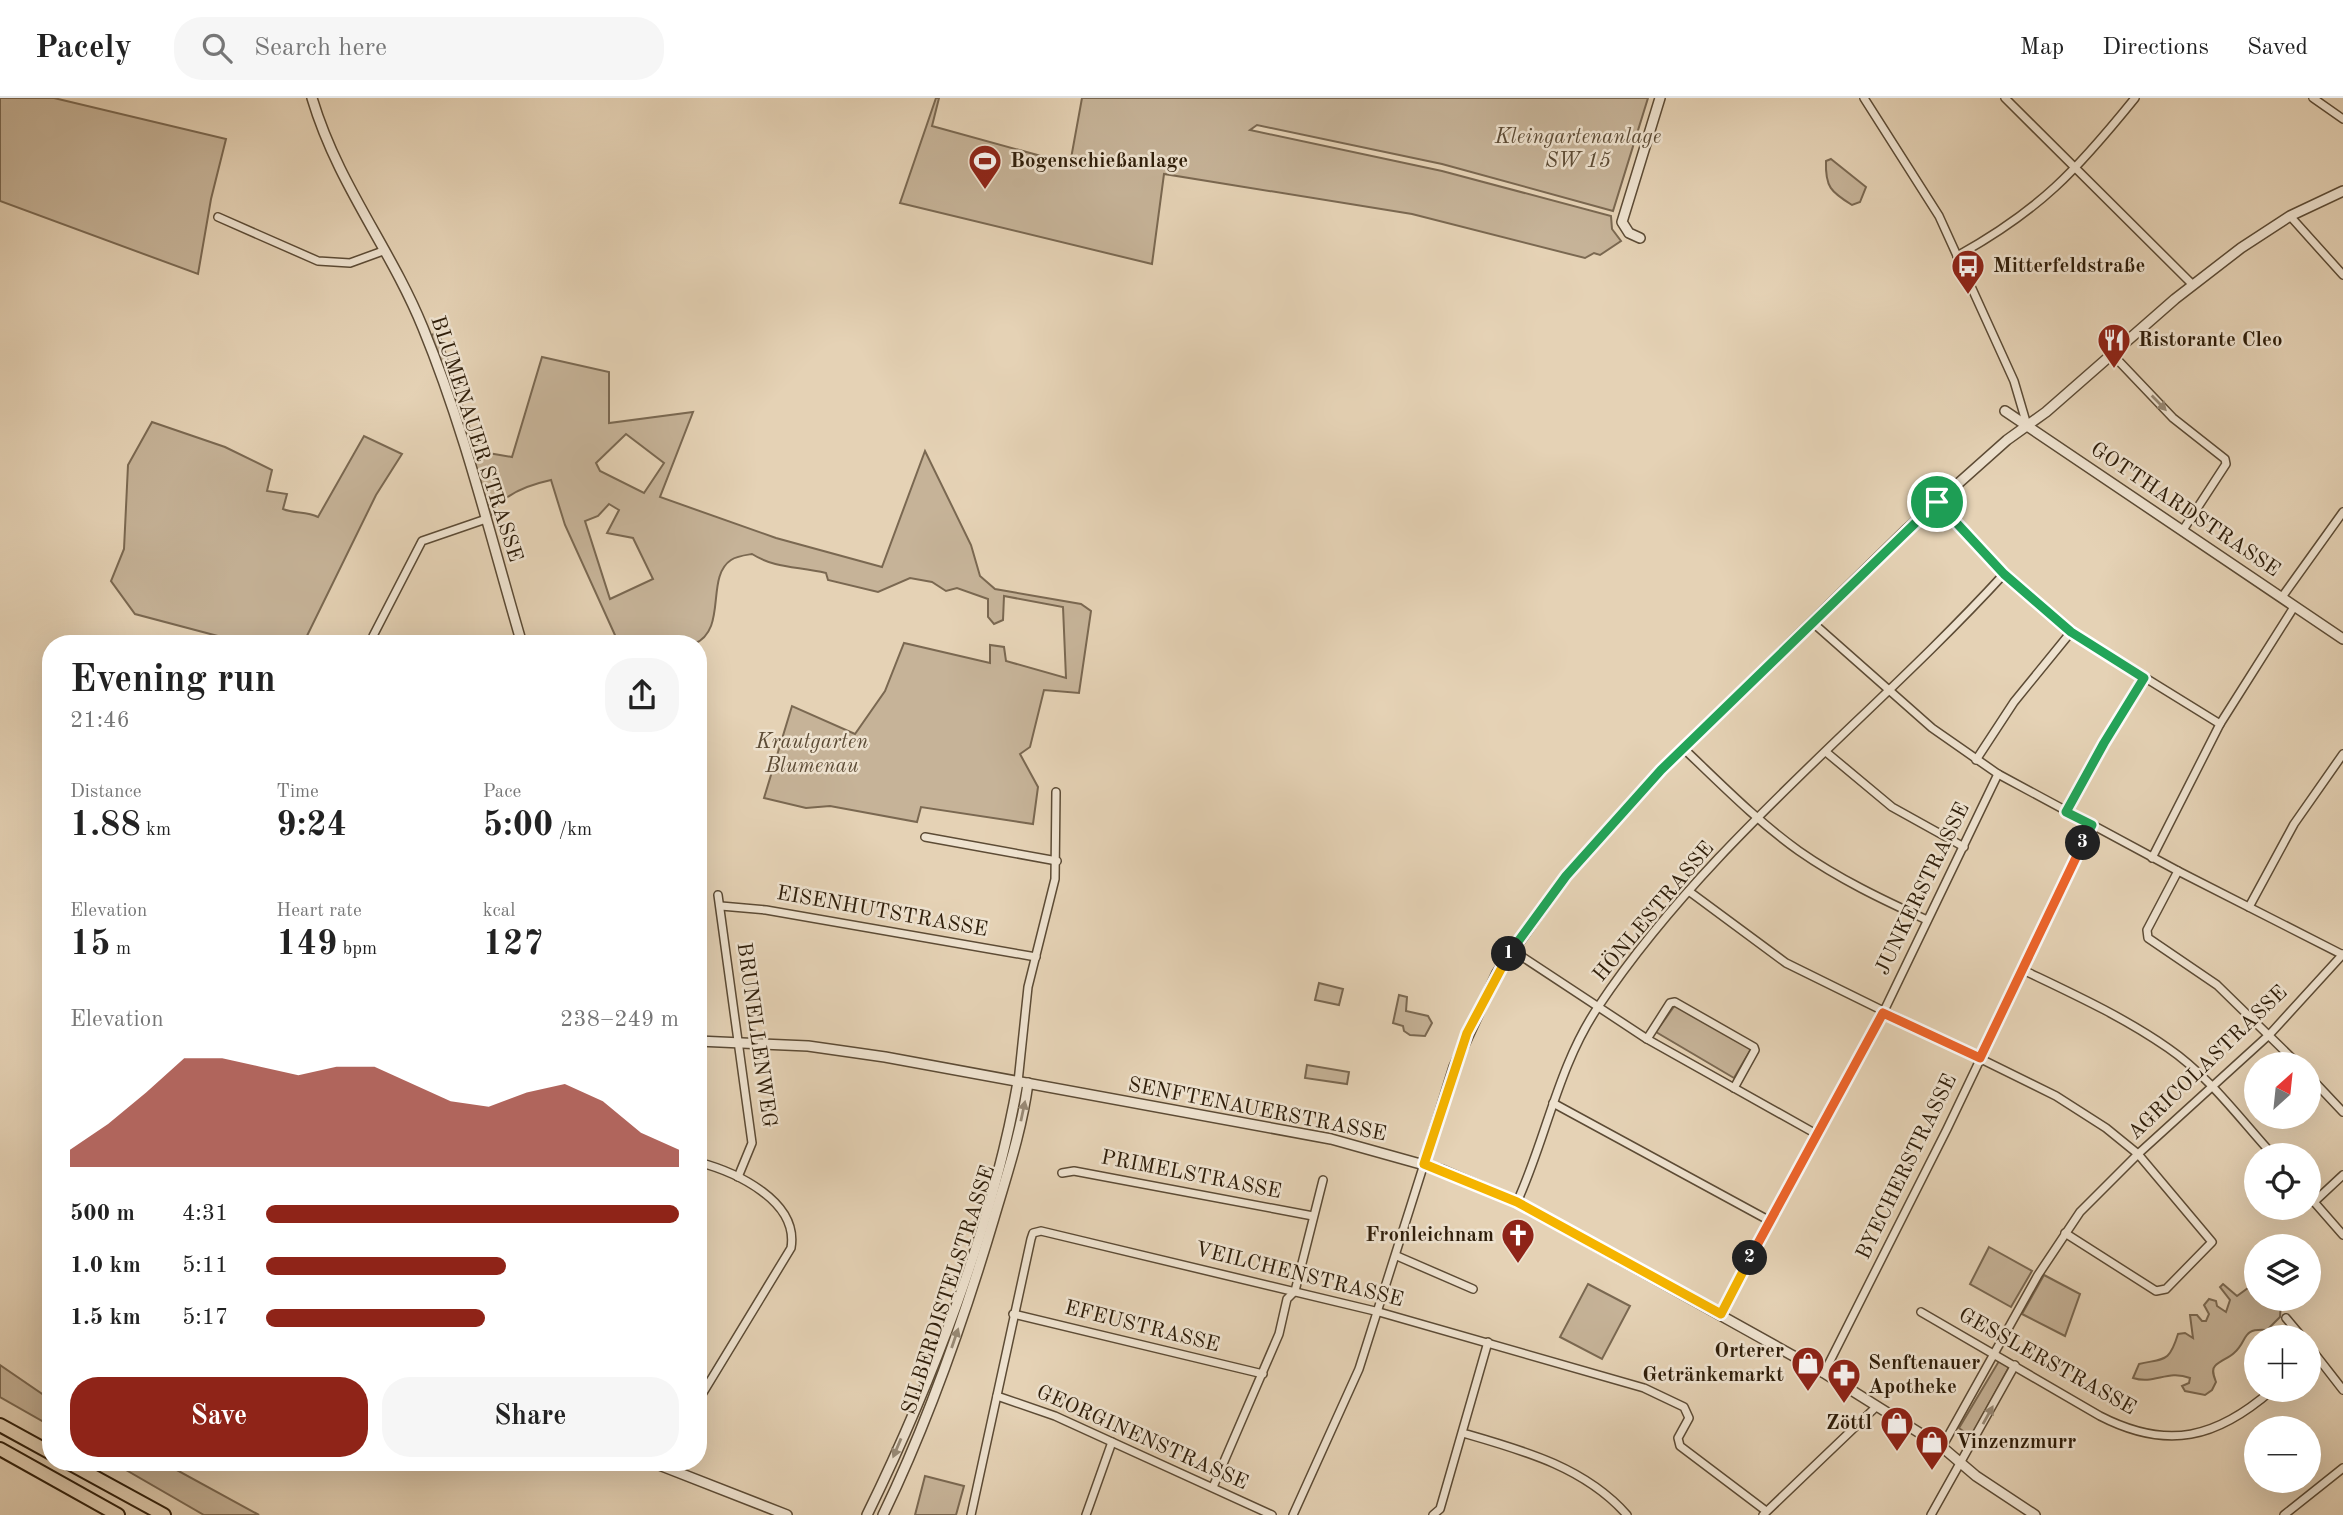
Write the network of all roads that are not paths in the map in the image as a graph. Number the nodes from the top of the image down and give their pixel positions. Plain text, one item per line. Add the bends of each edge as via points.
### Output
1 (312, 98) edge
2 (1660, 98) edge
3 (1864, 98) edge
4 (2005, 98) edge
5 (2135, 98) edge
6 (2313, 98) edge
7 (2343, 119) edge
8 (2077, 168) junction
9 (2343, 191) edge
10 (2291, 216) junction
11 (218, 217) dead end
12 (1640, 238) dead end
13 (383, 251) junction
14 (1957, 256) junction
15 (2343, 275) edge
16 (2193, 285) junction
17 (2112, 354) junction
18 (2005, 411) dead end
19 (2027, 425) junction
20 (1937, 502) junction
21 (2343, 512) edge
22 (486, 519) junction
23 (2183, 530) junction
24 (2004, 574) junction
25 (2282, 597) junction
26 (2294, 607) junction
27 (1812, 622) junction
28 (2071, 632) junction
29 (374, 635) edge
30 (519, 635) edge
31 (2343, 639) edge
32 (2144, 678) junction
33 (1888, 692) junction
34 (2220, 724) junction
35 (1683, 748) junction
36 (1826, 752) junction
37 (2343, 754) edge
38 (1976, 760) junction
39 (1998, 774) junction
40 (1056, 792) dead end
41 (2066, 812) junction
42 (1758, 819) junction
43 (2092, 825) junction
44 (925, 837) dead end
45 (1964, 847) junction
46 (2152, 858) junction
47 (1057, 861) junction
48 (2178, 871) junction
49 (1690, 892) junction
50 (718, 895) dead end
51 (721, 906) junction
52 (2249, 907) junction
53 (1927, 920) junction
54 (1511, 950) junction
55 (2343, 955) edge
56 (1036, 957) junction
57 (2021, 969) junction
58 (1597, 1007) junction
59 (1883, 1013) junction
60 (2270, 1034) junction
61 (1647, 1039) junction
62 (707, 1041) edge
63 (739, 1041) junction
64 (2287, 1052) edge
65 (1980, 1058) junction
66 (1018, 1077) junction
67 (1028, 1083) junction
68 (1734, 1088) junction
69 (2213, 1088) junction
70 (2321, 1089) edge
71 (1553, 1103) junction
72 (2343, 1112) edge
73 (1818, 1135) junction
74 (2262, 1143) edge
75 (2138, 1154) junction
76 (1424, 1164) junction
77 (707, 1165) edge
78 (1062, 1173) dead end
79 (2343, 1175) edge
80 (738, 1177) junction
81 (1322, 1180) dead end
82 (2321, 1195) edge
83 (1517, 1202) junction
84 (2321, 1210) edge
85 (1313, 1216) junction
86 (1770, 1221) junction
87 (2065, 1233) junction
88 (2343, 1236) edge
89 (1397, 1256) junction
90 (1473, 1289) dead end
91 (1295, 1291) junction
92 (1380, 1312) junction
93 (1921, 1312) dead end
94 (1013, 1314) junction
95 (1721, 1314) junction
96 (2286, 1318) dead end
97 (2292, 1325) edge
98 (1488, 1342) junction
99 (1994, 1352) junction
100 (2015, 1365) junction
101 (2321, 1367) edge
102 (1824, 1373) junction
103 (1263, 1374) junction
104 (707, 1386) edge
105 (2343, 1390) edge
106 (997, 1396) junction
107 (2258, 1402) edge
108 (1876, 1406) junction
109 (0, 1425) edge
110 (1463, 1433) junction
111 (1112, 1442) junction
112 (1942, 1447) junction
113 (42, 1448) edge
114 (0, 1449) edge
115 (1960, 1464) junction
116 (2343, 1468) edge
117 (84, 1471) edge
118 (676, 1471) edge
119 (1213, 1487) junction
120 (1443, 1512) edge
121 (1765, 1513) edge
122 (118, 1515) edge
123 (164, 1515) edge
124 (787, 1515) edge
125 (867, 1515) edge
126 (883, 1515) edge
127 (971, 1515) edge
128 (1086, 1515) edge
129 (1272, 1515) edge
130 (1293, 1515) edge
131 (1433, 1515) edge
132 (1627, 1515) edge
133 (1931, 1515) edge
134 (2035, 1515) edge
135 (2284, 1515) edge

1 - 13 street, BLUMENAUER STRASSE via 337,168
2 - 12 street via 1622,222 1629,233
3 - 14 street via 1929,196
4 - 8 street
5 - 8 street
6 - 7 street
8 - 14 street via 2005,230
8 - 16 street
9 - 10 street
10 - 15 street
10 - 16 street
11 - 13 street via 318,261 350,263
13 - 22 street, BLUMENAUER STRASSE via 423,327
14 - 19 street via 2014,382
16 - 17 street
17 - 19 street
17 -> 23 street via 2173,418 2225,459
18 - 19 street, GOTTHARDSTRASSE
19 - 20 street
19 - 23 street, GOTTHARDSTRASSE
20 - 24 street
20 - 27 street
21 - 25 street
22 - 29 street via 422,541
22 - 30 street, BLUMENAUER STRASSE
23 - 25 street, GOTTHARDSTRASSE
24 - 28 street
24 - 33 street, HÖNLESTRASSE
25 - 26 street, GOTTHARDSTRASSE
26 - 31 street, GOTTHARDSTRASSE
26 - 34 street
27 - 33 street
27 - 35 street
28 - 32 street
28 - 38 street via 2014,702
32 - 34 street
32 - 41 street
33 - 36 street, HÖNLESTRASSE
33 - 38 street
34 - 46 street
35 - 42 street
35 - 54 street via 1581,859
36 - 42 street, HÖNLESTRASSE
36 - 45 street via 1892,807
37 - 52 street via 2294,824
38 - 39 street
39 - 41 street
39 - 45 street, JUNKERSTRASSE
40 - 47 street, SILBERDISTELSTRASSE
41 - 43 street
42 - 49 street, HÖNLESTRASSE
42 - 53 street via 1830,871
43 - 46 street
43 - 57 street, BYECHERSTRASSE
44 - 47 street
45 - 53 street, JUNKERSTRASSE
46 - 48 street
47 - 56 street, SILBERDISTELSTRASSE
48 - 52 street
48 - 60 street via 2147,930 2148,938 2217,985
49 - 58 street, HÖNLESTRASSE
49 - 59 street via 1786,963
50 - 51 street, BRUNELLENWEG
51 - 56 street, EISENHUTSTRASSE via 766,909
51 - 63 street, BRUNELLENWEG
52 - 55 street
53 - 59 street, JUNKERSTRASSE
54 - 58 street
54 - 76 street via 1467,1033
55 - 60 street, AGRICOLASTRASSE
56 - 66 street, SILBERDISTELSTRASSE
57 - 65 street, BYECHERSTRASSE
57 - 69 street via 2169,1048
58 - 61 street
58 - 71 street, HÖNLESTRASSE
59 - 65 street
59 - 73 street, JUNKERSTRASSE
60 - 64 street
60 - 69 street, AGRICOLASTRASSE
61 - 68 street
61 - 68 street via 1675,1002 1754,1046
62 - 63 street, SENFTENAUERSTRASSE
63 - 66 street, SENFTENAUERSTRASSE via 845,1051
63 - 80 street, BRUNELLENWEG via 752,1143
65 - 75 street via 2056,1096
65 - 102 street, BYECHERSTRASSE
66 - 67 street, SENFTENAUERSTRASSE
66 -> 125 street, SILBERDISTELSTRASSE via 1009,1133 976,1245
67 - 76 street, SENFTENAUERSTRASSE via 1331,1139
126 -> 67 street, SILBERDISTELSTRASSE via 918,1439 972,1288 1017,1138
68 - 73 street
69 - 74 street
69 - 75 street, AGRICOLASTRASSE
70 - 72 street
71 - 83 street, HÖNLESTRASSE
71 - 86 street
73 - 86 street, JUNKERSTRASSE
75 - 87 street, AGRICOLASTRASSE via 2096,1194
75 - 87 street via 2212,1242 2166,1289 2156,1291
76 - 83 street, SENFTENAUERSTRASSE
76 - 89 street
77 - 80 street
78 - 85 street, PRIMELSTRASSE via 1074,1171
79 - 82 street
80 - 104 street via 777,1205 793,1236 791,1248
81 - 85 street
83 - 95 street, SENFTENAUERSTRASSE
84 - 88 street
85 - 91 street
86 - 95 street, JUNKERSTRASSE
87 - 99 street, AGRICOLASTRASSE
89 - 90 street
89 - 92 street
91 - 92 street, VEILCHENSTRASSE
91 - 94 street, VEILCHENSTRASSE via 1041,1231 1033,1233
91 - 103 street via 1287,1299
92 - 98 street, VEILCHENSTRASSE
92 - 130 street via 1338,1421
93 - 99 street, GESSLERSTRASSE
94 - 103 street, EFEUSTRASSE
94 - 106 street, VEILCHENSTRASSE
95 - 102 street, SENFTENAUERSTRASSE
96 - 97 street
98 - 110 street
98 - 121 street, VEILCHENSTRASSE via 1644,1388 1684,1407 1689,1418 1678,1438 1680,1446
99 - 100 street, GESSLERSTRASSE
99 - 112 street, AGRICOLASTRASSE
100 - 107 street, GESSLERSTRASSE via 2124,1428 2173,1437 2224,1425
115 -> 100 street
101 - 105 street
102 - 108 street, SENFTENAUERSTRASSE
103 - 119 street
106 - 111 street, GEORGINENSTRASSE
106 - 127 street, VEILCHENSTRASSE
108 - 112 street, SENFTENAUERSTRASSE
108 - 121 street
109 - 113 highway
110 - 120 street
110 - 132 street via 1557,1464
111 - 119 street, GEORGINENSTRASSE
111 - 128 street
112 - 115 street, SENFTENAUERSTRASSE
114 - 122 highway
115 - 133 street
115 - 134 street
116 - 135 street
117 - 123 highway
118 - 124 street
119 - 129 street, GEORGINENSTRASSE
120 - 131 street

